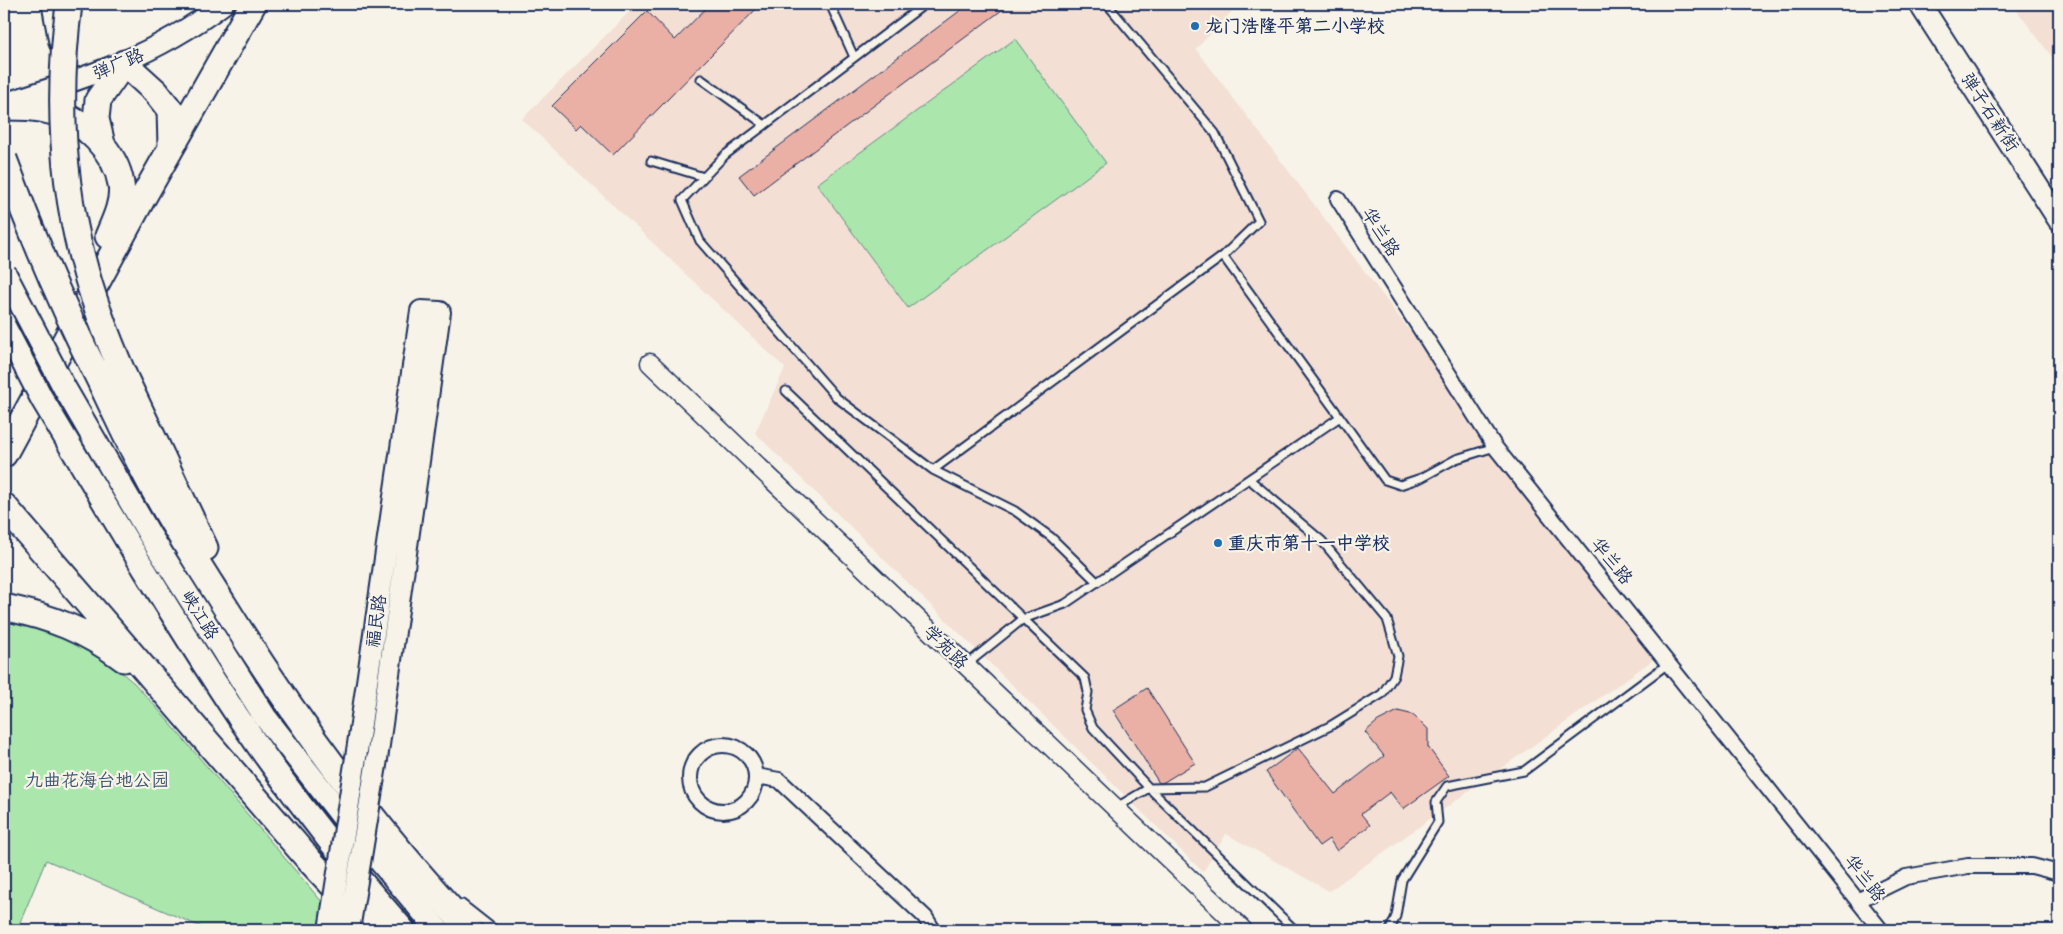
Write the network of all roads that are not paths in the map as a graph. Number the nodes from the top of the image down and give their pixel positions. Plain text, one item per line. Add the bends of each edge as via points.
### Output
1 (55, 4) edge
2 (69, 4) edge
3 (223, 4) edge
4 (253, 4) edge
5 (830, 4) edge
6 (1107, 4) edge
7 (1920, 4) edge
8 (920, 5) edge
9 (854, 57) junction
10 (64, 62) junction
11 (124, 63) junction
12 (701, 79) dead end
13 (4, 105) edge
14 (765, 125) junction
15 (102, 144) junction
16 (171, 146) junction
17 (4, 159) edge
18 (651, 161) dead end
19 (704, 177) junction
20 (1338, 199) dead end
21 (2059, 220) edge
22 (1223, 256) junction
23 (4, 272) edge
24 (4, 326) edge
25 (650, 363) dead end
26 (786, 391) dead end
27 (1340, 417) junction
28 (4, 424) edge
29 (1495, 447) junction
30 (4, 454) edge
31 (933, 470) junction
32 (1249, 479) junction
33 (4, 506) edge
34 (1097, 582) junction
35 (4, 607) edge
36 (1023, 619) junction
37 (250, 646) junction
38 (1670, 663) junction
39 (966, 665) junction
40 (186, 715) junction
41 (756, 776) junction
42 (1148, 788) junction
43 (1115, 808) junction
44 (310, 861) junction
45 (410, 864) junction
46 (2059, 873) edge
47 (450, 895) dead end
48 (1859, 900) junction
49 (458, 901) dead end
50 (329, 930) edge
51 (349, 930) edge
52 (363, 930) edge
53 (375, 930) edge
54 (404, 930) edge
55 (438, 930) edge
56 (470, 930) edge
57 (495, 930) edge
58 (933, 930) edge
59 (1243, 930) edge
60 (1295, 930) edge
61 (1390, 930) edge
62 (1881, 930) edge

1 - 10 highway, bridge
2 - 10 highway, bridge
3 - 11 main road, 弹广路 via 158,46
4 - 16 highway
5 - 9 lane
6 - 22 lane via 1215,133 1259,220
7 - 21 main road, 弹子石新街
8 - 9 lane
9 - 14 lane
10 - 37 highway, bridge via 64,146 74,224 95,302 124,376
11 - 13 main road, 弹广路
11 - 15 highway via 98,100 96,120
11 - 16 highway via 156,92 170,110
12 - 14 lane
13 - 15 highway via 55,112 83,127
14 - 19 lane via 725,155
15 - 28 highway via 114,163 121,184 115,220
16 - 30 highway
17 - 37 highway, bridge via 65,312 154,490
18 - 19 lane
19 - 31 lane via 682,200 700,241 838,398
20 - 29 street, 华兰路
22 - 27 lane
22 - 31 lane
23 - 55 highway, 峡江路, bridge via 64,387 151,537 265,716 342,816
24 - 54 highway, 峡江路, bridge via 42,399 208,672 326,838
25 - 39 street, 学苑路
26 - 36 lane
27 - 29 lane via 1385,480 1400,485
27 - 32 lane
29 - 38 street, 华兰路
31 - 34 lane via 1015,511 1051,537
32 - 34 lane
32 - 42 lane via 1322,541 1387,619 1398,656 1394,676 1382,694 1330,726 1205,787
33 - 40 highway
34 - 36 lane via 1065,604
35 - 40 highway via 38,614 92,637 134,667
36 - 39 lane
36 - 42 lane via 1085,678 1088,692 1085,710 1093,728
37 - 45 highway via 321,751
38 - 48 street, 华兰路
38 - 61 lane via 1524,771 1447,786 1436,802 1438,822 1402,880 1396,916
39 - 43 street, 学苑路
40 - 44 highway
41 - 41 street via 752,760 740,748 723,744 700,753 690,777 691,786 700,801 715,810 724,811 748,800 753,793
41 - 58 street via 779,780 925,917
42 - 43 lane
42 - 60 lane
43 - 59 street, 学苑路
44 - 52 highway
44 - 53 highway
45 - 47 lane
45 - 56 highway
46 - 48 street via 2032,866 1968,866 1906,877
48 - 62 street, 华兰路
49 - 57 lane
50 - 51 main road, 福民路, bridge via 431,311 377,759

